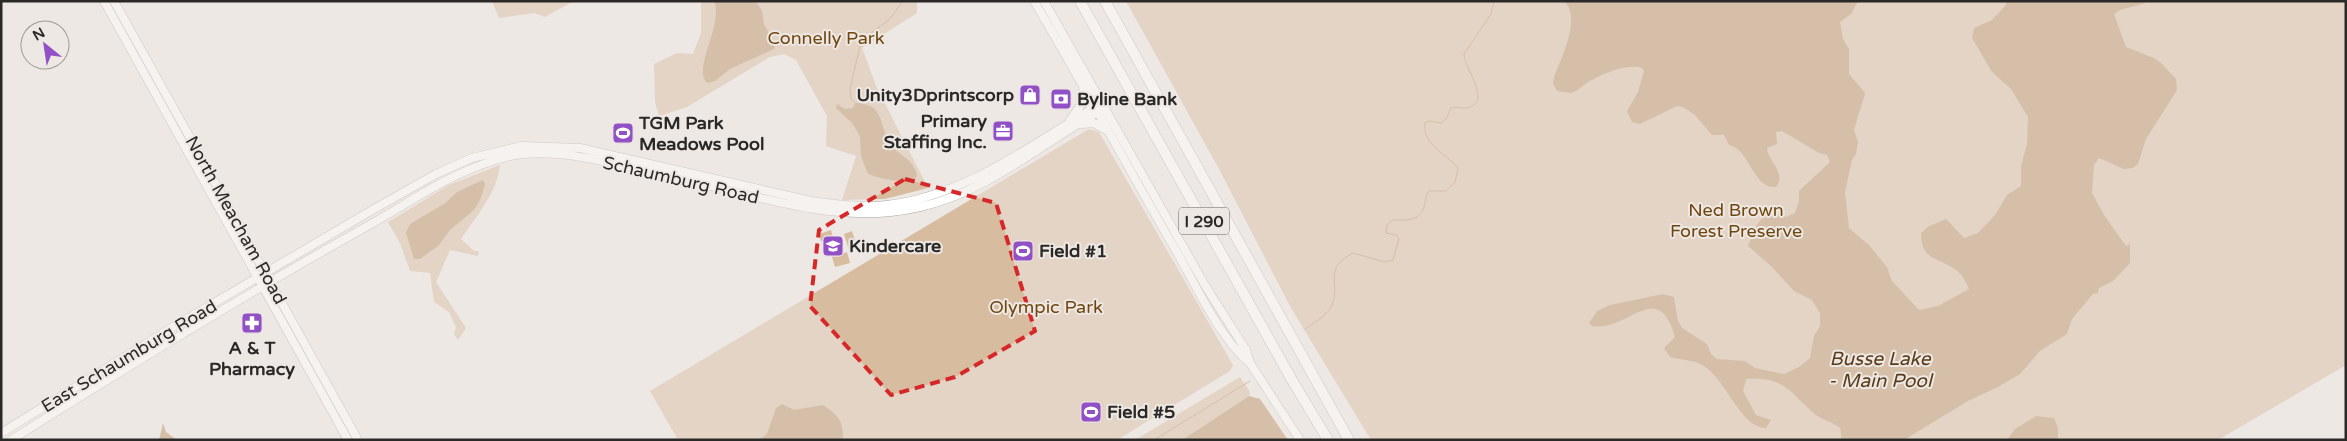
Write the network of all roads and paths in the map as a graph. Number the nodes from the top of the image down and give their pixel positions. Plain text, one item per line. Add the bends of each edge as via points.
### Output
1 (104, 1) edge
2 (114, 1) edge
3 (1034, 1) edge
4 (1044, 1) edge
5 (1080, 1) edge
6 (1105, 1) edge
7 (1083, 89) junction
8 (1104, 106) junction
9 (1096, 110) junction
10 (1077, 124) junction
11 (1066, 125) junction
12 (1106, 130) junction
13 (269, 278) junction
14 (260, 283) junction
15 (1250, 363) junction
16 (1, 433) edge
17 (11, 440) edge
18 (348, 440) edge
19 (358, 440) edge
20 (1300, 440) edge
21 (1328, 440) edge
22 (1348, 440) edge

1 - 14 street, North Meacham Road
2 - 13 street, North Meacham Road
3 - 7 street
4 - 8 street
5 - 21 highway, I 290
6 - 22 highway, I 290
7 - 9 street
7 - 11 street via 1082,103
8 - 9 street, Schaumburg Road
8 - 15 street via 1206,287 1246,350
9 - 10 street, Schaumburg Road
9 - 11 street, Schaumburg Road
9 - 12 street
10 - 12 street via 1094,123
10 - 13 street, Schaumburg Road via 971,189 920,207 871,214 792,206 588,159 517,155 452,177
11 - 13 street, Schaumburg Road via 948,190 917,200 872,206 810,201 580,148 522,146 472,158 436,174
12 - 15 street via 1204,300 1240,355
13 - 14 street, Schaumburg Road
13 - 19 street, North Meacham Road
14 - 16 street, East Schaumburg Road via 173,327
14 - 17 street, East Schaumburg Road
14 - 18 street, North Meacham Road
15 - 20 street

